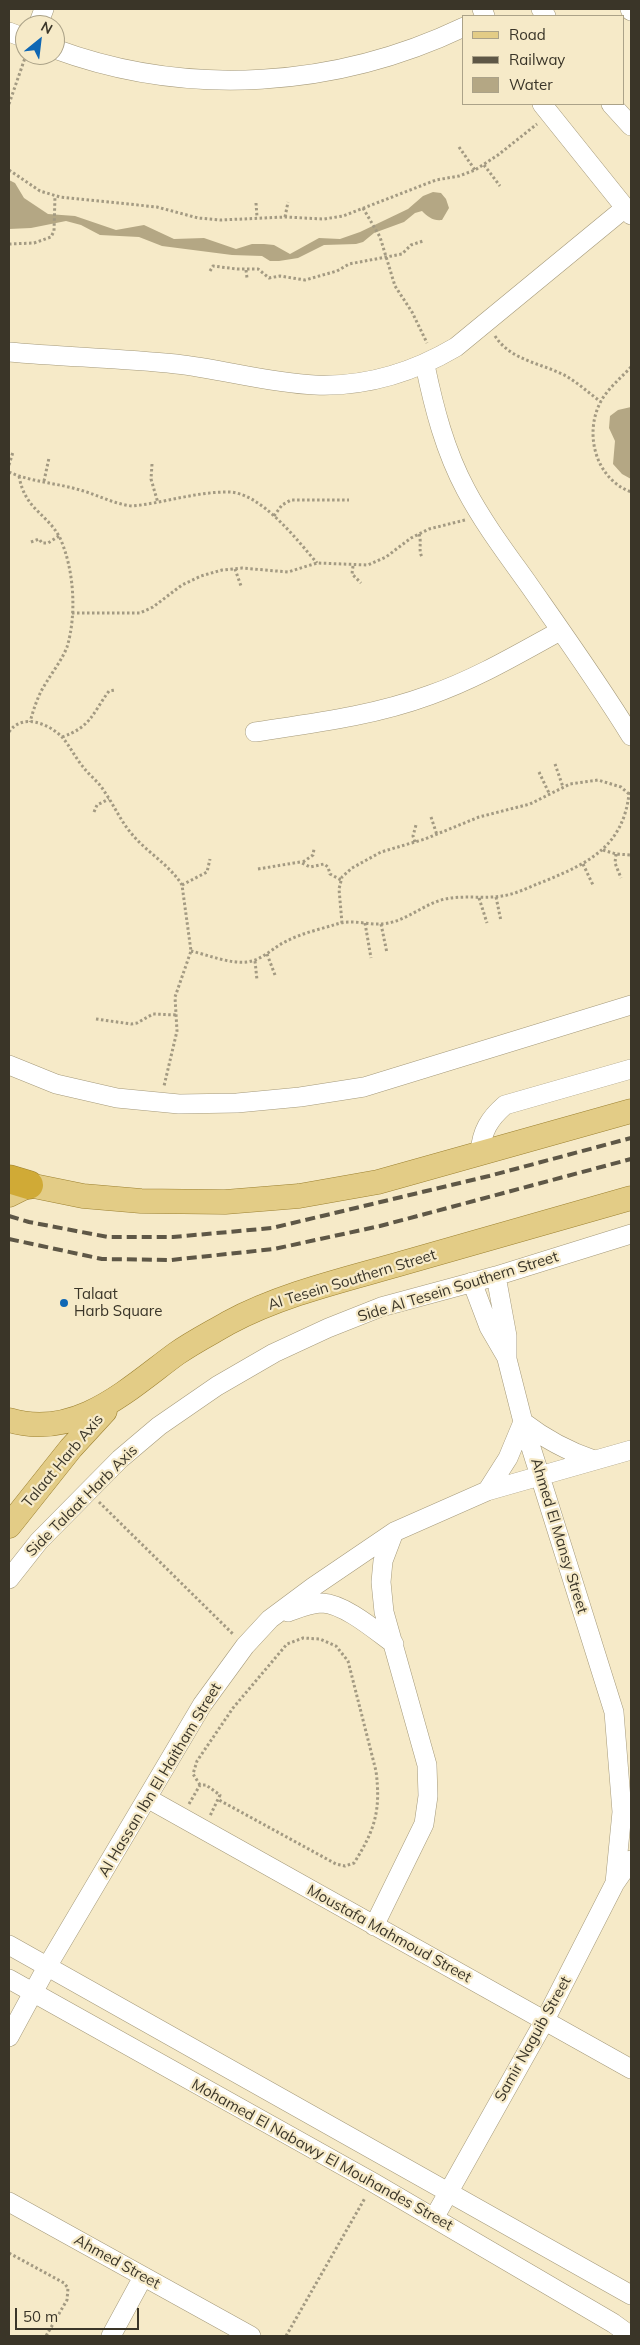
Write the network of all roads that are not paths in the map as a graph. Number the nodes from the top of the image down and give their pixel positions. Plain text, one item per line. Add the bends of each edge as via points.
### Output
1 (462, 28) edge
2 (65, 52) edge
3 (612, 105) edge
4 (546, 109) edge
5 (631, 126) edge
6 (628, 212) edge
7 (9, 352) edge
8 (430, 362) junction
9 (560, 631) junction
10 (255, 732) dead end
11 (631, 736) edge
12 (631, 1005) edge
13 (9, 1066) edge
14 (631, 1069) edge
15 (631, 1111) edge
16 (480, 1152) junction
17 (15, 1186) edge
18 (631, 1198) edge
19 (631, 1234) edge
20 (496, 1276) junction
21 (472, 1282) junction
22 (507, 1359) junction
23 (118, 1397) junction
24 (9, 1420) edge
25 (522, 1422) junction
26 (160, 1426) joint
27 (631, 1450) edge
28 (594, 1460) junction
29 (541, 1476) junction
30 (486, 1490) junction
31 (9, 1526) edge
32 (394, 1532) junction
33 (9, 1579) edge
34 (270, 1619) junction
35 (394, 1644) junction
36 (614, 1712) junction
37 (631, 1739) edge
38 (626, 1782) edge
39 (147, 1798) junction
40 (631, 1860) edge
41 (616, 1883) junction
42 (374, 1926) junction
43 (9, 1945) edge
44 (48, 1965) junction
45 (9, 1979) edge
46 (33, 1992) junction
47 (545, 2020) junction
48 (9, 2037) edge
49 (631, 2069) edge
50 (450, 2191) junction
51 (9, 2202) edge
52 (434, 2218) junction
53 (143, 2277) junction
54 (631, 2295) edge
55 (111, 2336) edge
56 (252, 2336) edge
57 (631, 2336) edge

1 - 2 street via 405,52 359,65 265,80 170,77 123,69
3 - 5 street
4 - 6 street
6 - 8 street via 456,347
7 - 8 street via 136,360 313,385 348,385 382,379
8 - 9 street via 442,436 466,490
9 - 10 street via 471,679 432,695 350,718
9 - 11 street
12 - 13 street via 364,1087 300,1097 178,1104 117,1098 56,1084
14 - 16 street via 505,1105 485,1126
15 - 16 main road
16 - 17 main road via 378,1182 337,1191 262,1200 178,1202 109,1199
18 - 23 main road, Al Tesein Southern Street via 267,1305 204,1337
19 - 20 street, Side Al Tesein Southern Street
20 - 21 street, Side Al Tesein Southern Street
20 - 22 street, Ahmed El Mansy Street via 507,1336
21 - 22 street, Ahmed El Mansy Street via 489,1327
21 - 26 street, Side Al Tesein Southern Street via 381,1307 328,1328 217,1386
22 - 25 street, Ahmed El Mansy Street
23 - 24 main road, Al Tesein Southern Street via 83,1417 66,1422 33,1425
23 - 31 main road, Talaat Harb Axis via 70,1448
25 - 28 street via 572,1453
25 - 29 street, Ahmed El Mansy Street
25 - 30 street via 508,1458
26 - 33 street, Side Talaat Harb Axis via 88,1491 39,1541
27 - 28 street, Al Hassan Ibn El Haitham Street
28 - 29 street, Al Hassan Ibn El Haitham Street
29 - 30 street, Al Hassan Ibn El Haitham Street
29 - 36 street, Ahmed El Mansy Street
30 - 32 street, Al Hassan Ibn El Haitham Street
32 - 34 street, Al Hassan Ibn El Haitham Street
32 - 35 street via 383,1561 381,1582 384,1612
34 - 35 street via 309,1604 324,1603 360,1620
34 - 39 street, Al Hassan Ibn El Haitham Street via 245,1646 202,1705
35 - 42 street via 427,1765 428,1796 424,1824
36 - 37 street, Ahmed El Mansy Street
36 - 38 street, Ahmed El Mansy Street
38 - 41 street, Ahmed El Mansy Street
39 - 42 street, Moustafa Mahmoud Street
39 - 44 street, Al Hassan Ibn El Haitham Street
40 - 41 street, Samir Naguib Street
41 - 47 street, Samir Naguib Street
42 - 47 street, Moustafa Mahmoud Street
43 - 44 street, Mohamed El Nabawy El Mouhandes Street
44 - 46 street, Al Hassan Ibn El Haitham Street
44 - 50 street, Mohamed El Nabawy El Mouhandes Street
45 - 46 street, Mohamed El Nabawy El Mouhandes Street
46 - 48 street, Al Hassan Ibn El Haitham Street
46 - 52 street, Mohamed El Nabawy El Mouhandes Street
47 - 49 street, Moustafa Mahmoud Street
47 - 50 street, Samir Naguib Street
50 - 52 street, Samir Naguib Street
50 - 54 street, Mohamed El Nabawy El Mouhandes Street
51 - 53 street, Ahmed Street
52 - 57 street, Mohamed El Nabawy El Mouhandes Street
53 - 55 street
53 - 56 street, Ahmed Street

